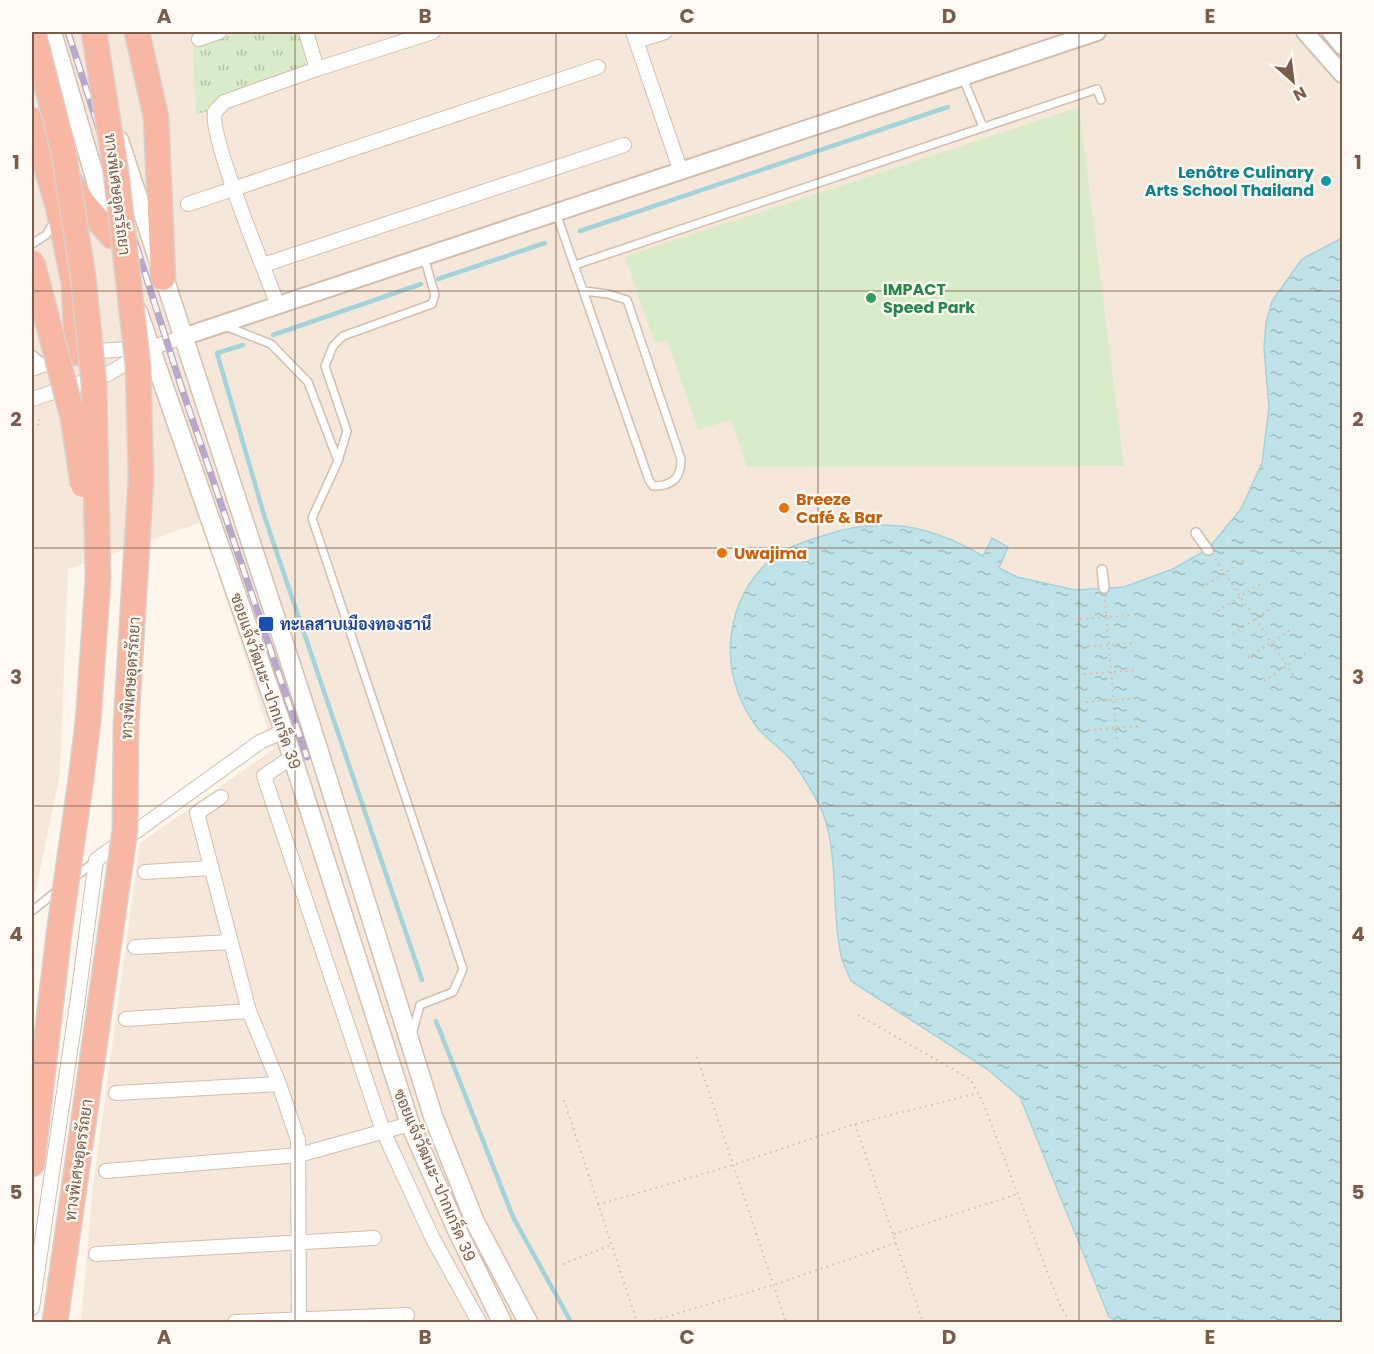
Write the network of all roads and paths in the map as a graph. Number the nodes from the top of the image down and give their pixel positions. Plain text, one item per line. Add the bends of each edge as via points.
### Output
1 (33, 32) edge
2 (52, 32) edge
3 (85, 32) edge
4 (94, 32) edge
5 (137, 32) edge
6 (219, 32) edge
7 (306, 32) edge
8 (433, 32) edge
9 (665, 32) edge
10 (1097, 32) edge
11 (1305, 32) edge
12 (1331, 32) edge
13 (635, 36) edge
14 (199, 39) dead end
15 (1342, 46) edge
16 (598, 67) dead end
17 (317, 69) junction
18 (1342, 75) edge
19 (963, 78) junction
20 (1101, 100) dead end
21 (32, 120) edge
22 (983, 128) junction
23 (624, 145) dead end
24 (681, 172) junction
25 (235, 191) junction
26 (188, 204) dead end
27 (58, 206) junction
28 (556, 213) junction
29 (112, 236) junction
30 (32, 244) edge
31 (424, 257) junction
32 (32, 262) edge
33 (263, 265) junction
34 (575, 265) junction
35 (163, 278) junction
36 (584, 291) junction
37 (278, 305) junction
38 (220, 324) junction
39 (183, 337) junction
40 (151, 348) junction
41 (77, 353) junction
42 (32, 354) edge
43 (38, 367) edge
44 (32, 399) edge
45 (39, 420) dead end
46 (32, 427) edge
47 (338, 461) junction
48 (1196, 533) dead end
49 (1208, 549) joint
50 (1247, 558) dead end
51 (1102, 570) dead end
52 (1224, 573) junction
53 (98, 579) junction
54 (1263, 582) dead end
55 (1104, 588) joint
56 (1202, 588) dead end
57 (1240, 597) junction
58 (1278, 604) dead end
59 (1218, 612) dead end
60 (1134, 615) dead end
61 (1106, 617) junction
62 (1080, 619) dead end
63 (1256, 619) junction
64 (1293, 628) dead end
65 (1233, 634) dead end
66 (1271, 642) junction
67 (1136, 643) dead end
68 (1109, 645) junction
69 (1082, 647) dead end
70 (1309, 651) dead end
71 (1248, 658) dead end
72 (1287, 666) junction
73 (1138, 670) dead end
74 (1111, 672) junction
75 (1084, 674) dead end
76 (1294, 676) dead end
77 (1264, 681) dead end
78 (1140, 698) dead end
79 (1113, 700) junction
80 (1086, 702) dead end
81 (1142, 726) dead end
82 (1116, 728) junction
83 (1088, 730) dead end
84 (284, 731) junction
85 (1117, 741) dead end
86 (292, 757) junction
87 (221, 797) dead end
88 (96, 861) junction
89 (211, 868) junction
90 (145, 872) dead end
91 (32, 911) edge
92 (231, 942) junction
93 (135, 947) dead end
94 (249, 1011) junction
95 (858, 1015) dead end
96 (126, 1018) dead end
97 (410, 1043) junction
98 (697, 1057) dead end
99 (279, 1084) junction
100 (116, 1093) dead end
101 (978, 1093) junction
102 (564, 1101) dead end
103 (410, 1124) junction
104 (855, 1124) junction
105 (383, 1131) junction
106 (299, 1155) junction
107 (32, 1164) edge
108 (733, 1165) junction
109 (106, 1171) dead end
110 (1017, 1194) junction
111 (598, 1205) junction
112 (893, 1235) junction
113 (374, 1238) dead end
114 (297, 1243) junction
115 (896, 1243) junction
116 (611, 1245) junction
117 (96, 1254) dead end
118 (563, 1264) dead end
119 (773, 1285) junction
120 (32, 1308) edge
121 (407, 1315) dead end
122 (299, 1318) junction
123 (55, 1323) edge
124 (235, 1323) edge
125 (479, 1323) edge
126 (502, 1323) edge
127 (528, 1323) edge
128 (637, 1323) edge
129 (649, 1323) edge
130 (786, 1323) edge
131 (922, 1323) edge
132 (1070, 1323) edge

1 - 53 highway, bridge via 63,149 83,276 94,384
2 - 29 main road, ซอยแจ้งวัฒนะ-ปากเกร็ด 39
3 - 35 main road, ซอยแจ้งวัฒนะ-ปากเกร็ด 39
4 - 123 highway, ทางพิเศษอุดรรัถยา, bridge via 116,172 138,366 141,478 126,725 125,830
5 - 35 highway via 156,117
6 - 14 street
7 - 17 street
8 - 17 street
9 - 13 street
10 - 19 street
11 - 18 street
12 - 15 street
13 - 24 street
16 - 25 street
17 - 25 street via 224,102 215,112 215,126
19 - 22 lane
19 - 24 street
20 - 22 lane via 1097,89
21 - 27 highway
21 - 29 highway via 83,203
22 - 34 lane
23 - 33 street
24 - 28 street
25 - 26 street
25 - 33 street
27 - 30 lane via 53,228
27 - 41 highway via 74,284
28 - 31 street
28 - 34 lane
29 - 40 main road, ซอยแจ้งวัฒนะ-ปากเกร็ด 39
31 - 37 street
31 - 47 lane via 435,295 432,304 343,336 333,346 325,366 347,431
32 - 53 highway, bridge via 73,418
33 - 37 street
34 - 36 lane
35 - 39 main road, ซอยแจ้งวัฒนะ-ปากเกร็ด 39
36 - 36 lane via 627,300 681,459 681,472 675,481 664,486 653,486 649,480
37 - 38 street
38 - 39 street
38 - 47 lane via 271,344 308,382
39 - 40 street
39 - 97 main road, ซอยแจ้งวัฒนะ-ปากเกร็ด 39
40 - 41 street
40 - 44 street via 108,374
40 - 84 main road, ซอยแจ้งวัฒนะ-ปากเกร็ด 39
41 - 43 street
42 - 43 lane
45 - 46 path via 40,424
47 - 97 lane via 312,518 463,969 453,992 420,1005
48 - 49 street
49 - 52 path
50 - 52 path
51 - 55 street
52 - 56 path
52 - 57 path
53 - 107 highway, bridge via 88,722
54 - 57 path
55 - 61 path
57 - 59 path
57 - 63 path
58 - 63 path
60 - 61 path
61 - 62 path
61 - 68 path
63 - 65 path
63 - 66 path
64 - 66 path
66 - 71 path
66 - 72 path
67 - 68 path
68 - 69 path
68 - 74 path
70 - 72 path
72 - 76 path
72 - 77 path
73 - 74 path
74 - 75 path
74 - 79 path
78 - 79 path
79 - 80 path
79 - 82 path
81 - 82 path
82 - 83 path
82 - 85 path
84 - 86 main road, ซอยแจ้งวัฒนะ-ปากเกร็ด 39
84 - 88 street via 260,742
86 - 103 main road, ซอยแจ้งวัฒนะ-ปากเกร็ด 39
86 - 105 street via 264,776
87 - 89 street via 197,813
88 - 91 lane
88 - 120 street
89 - 90 street
89 - 92 street
92 - 93 street
92 - 94 street
94 - 96 street
94 - 99 street
95 - 101 path via 970,1079
97 - 127 main road, ซอยแจ้งวัฒนะ-ปากเกร็ด 39 via 433,1116 475,1222
98 - 108 path
99 - 100 street
99 - 106 street via 298,1140
101 - 104 path
101 - 110 path
102 - 111 path
103 - 105 street
103 - 126 main road, ซอยแจ้งวัฒนะ-ปากเกร็ด 39
104 - 108 path
104 - 112 path
105 - 106 street
105 - 125 street via 433,1239
106 - 109 street
106 - 114 street
108 - 111 path
108 - 119 path
110 - 112 path
110 - 132 path
111 - 116 path
112 - 115 path
113 - 114 street
114 - 117 street
114 - 122 street
115 - 119 path
115 - 131 path
116 - 118 path
116 - 128 path
119 - 129 path
119 - 130 path
121 - 122 street
122 - 124 street

